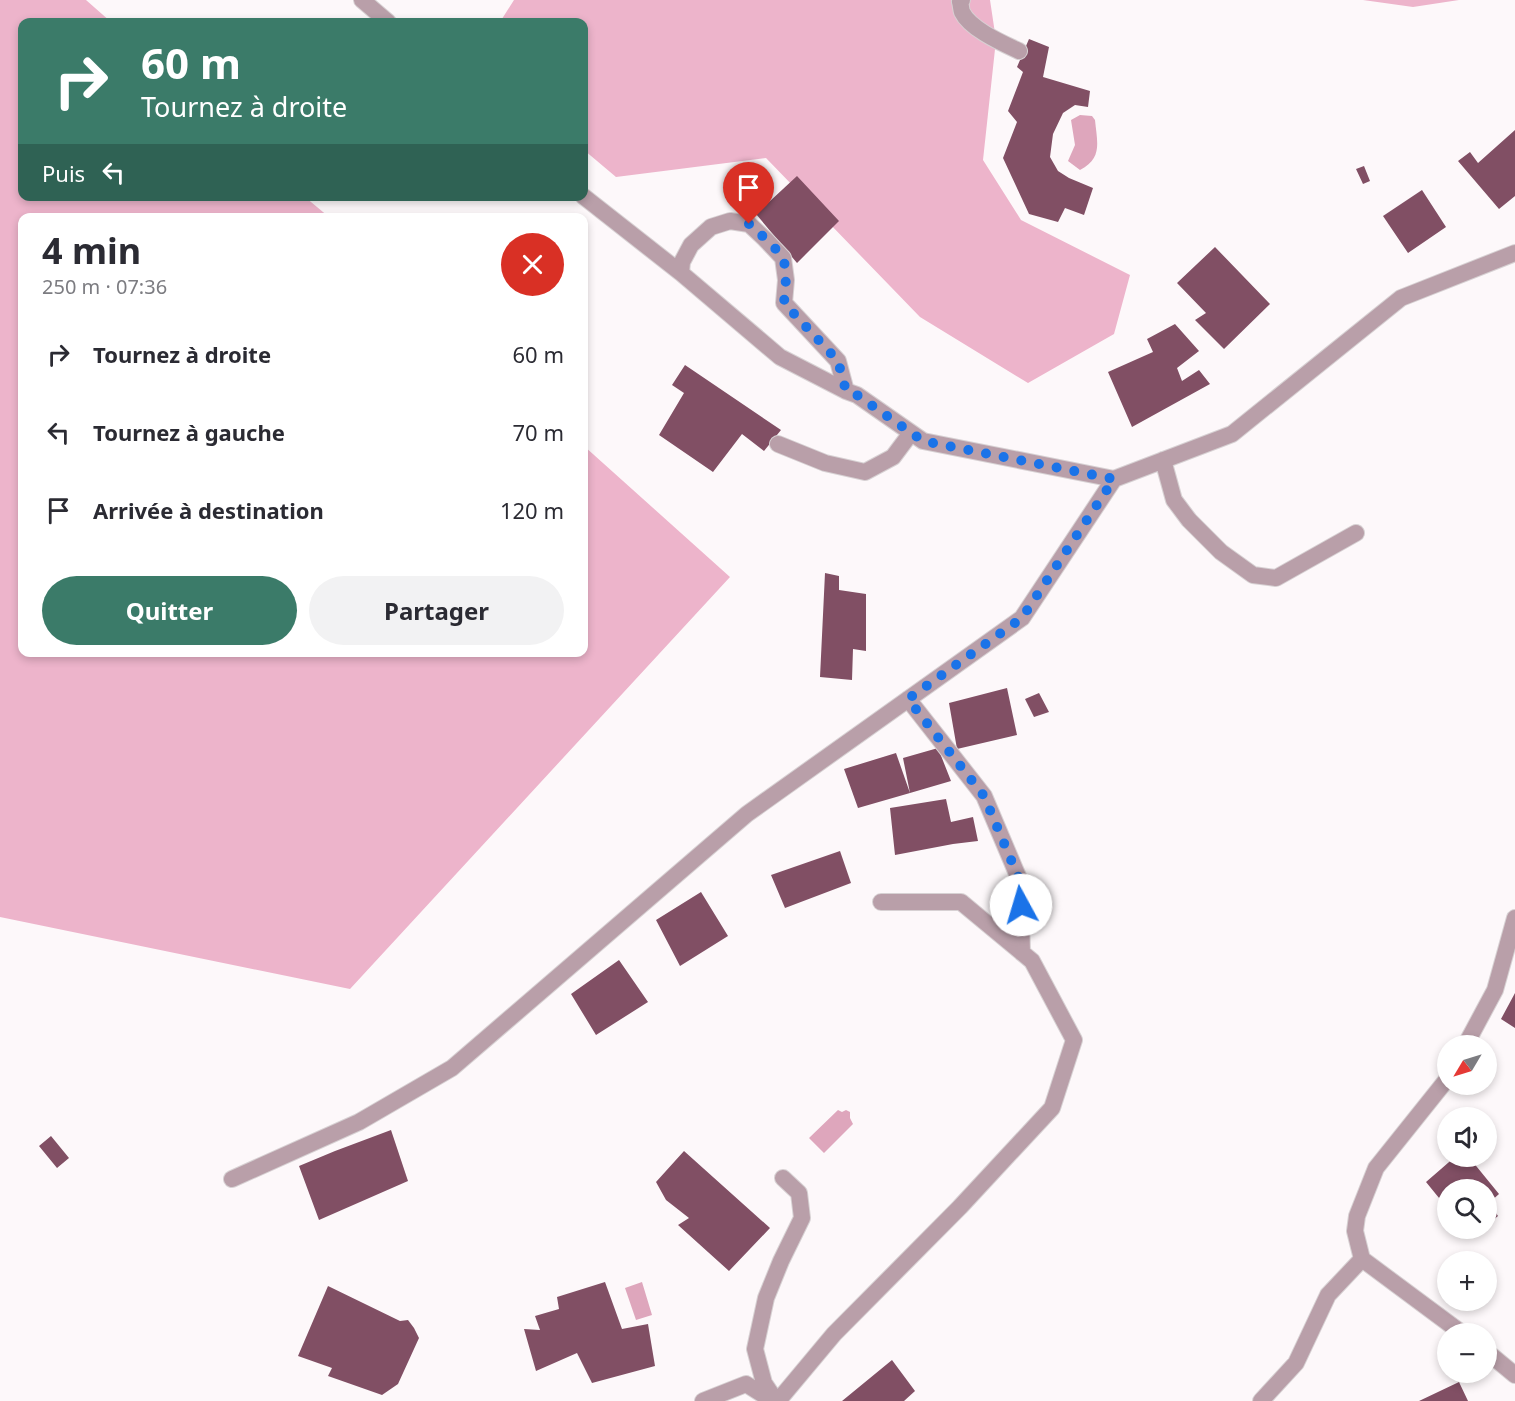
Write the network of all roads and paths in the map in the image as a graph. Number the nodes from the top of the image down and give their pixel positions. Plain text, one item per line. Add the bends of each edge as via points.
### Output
1 (362, 0) edge
2 (962, 0) edge
3 (383, 18) edge
4 (1019, 51) dead end
5 (588, 200) edge
6 (1515, 253) edge
7 (681, 273) junction
8 (846, 391) junction
9 (911, 433) junction
10 (778, 444) dead end
11 (1163, 460) junction
12 (1114, 479) junction
13 (1356, 533) dead end
14 (908, 699) junction
15 (881, 902) dead end
16 (1515, 918) edge
17 (1022, 953) junction
18 (1471, 1035) edge
19 (1437, 1092) edge
20 (783, 1178) dead end
21 (232, 1179) dead end
22 (1362, 1259) junction
23 (1448, 1323) edge
24 (1497, 1360) edge
25 (1515, 1375) edge
26 (703, 1401) edge
27 (776, 1401) edge
28 (1261, 1401) edge

1 - 3 street
2 - 4 street via 961,11 974,26
5 - 7 street
6 - 11 street via 1401,298 1232,434
7 - 8 street via 780,357
7 - 8 street via 691,245 711,227 730,221 749,224 783,258 784,303 838,361
8 - 9 street
9 - 10 street via 893,457 865,472 825,463
9 - 12 street via 923,441
11 - 12 street
11 - 13 street via 1174,500 1189,520 1221,552 1252,575 1276,578
12 - 14 street via 1022,618
14 - 17 street via 984,796 1020,881
14 - 21 street via 747,814 452,1068 359,1122
15 - 17 street via 961,902
16 - 18 street via 1495,990
17 - 27 street via 1032,961 1074,1040 1052,1108 834,1334
19 - 22 street via 1376,1168 1357,1216 1355,1231
20 - 27 street via 799,1193 802,1218 766,1298 755,1349 764,1383
22 - 23 street
22 - 28 street via 1328,1295 1296,1362
24 - 25 street
26 - 27 street via 746,1384

